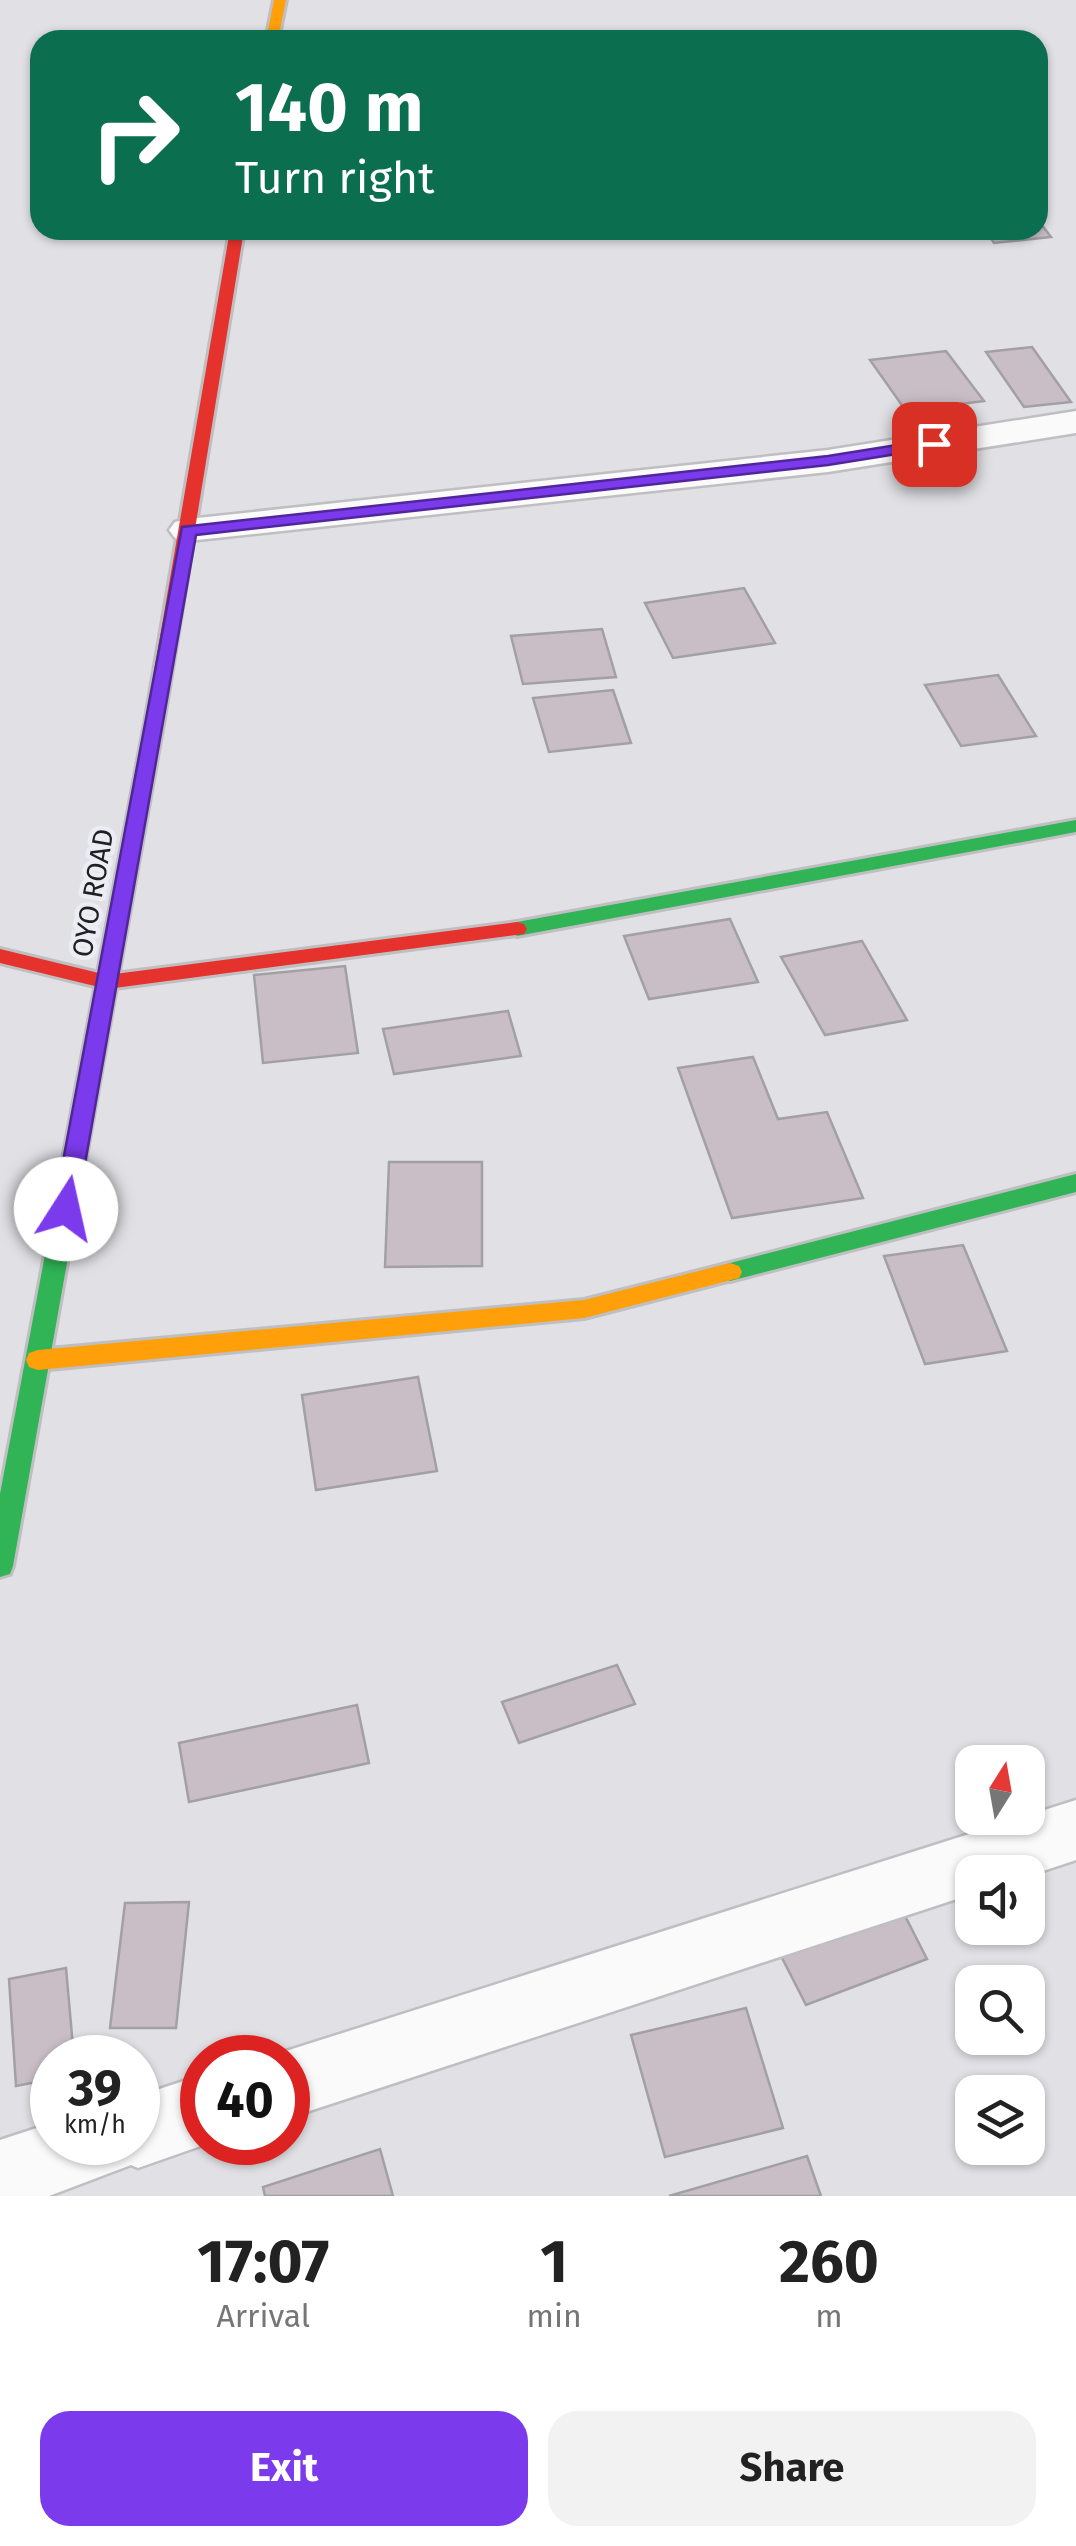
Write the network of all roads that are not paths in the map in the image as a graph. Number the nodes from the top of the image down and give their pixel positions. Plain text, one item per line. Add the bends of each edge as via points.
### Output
1 (280, 0) edge
2 (274, 30) edge
3 (235, 240) edge
4 (1076, 422) edge
5 (188, 530) junction
6 (1076, 826) edge
7 (0, 956) edge
8 (107, 982) junction
9 (1076, 1183) edge
10 (38, 1360) junction
11 (0, 1566) edge
12 (1076, 1830) edge
13 (310, 2076) edge
14 (34, 2165) edge
15 (0, 2176) edge

1 - 2 street
3 - 5 street, OYO ROAD
4 - 5 street via 828,460
5 - 8 street, OYO ROAD
6 - 8 street via 557,924
7 - 8 street
8 - 10 street, OYO ROAD
9 - 10 street via 584,1308
10 - 11 street, OYO ROAD
12 - 13 street
14 - 15 street

